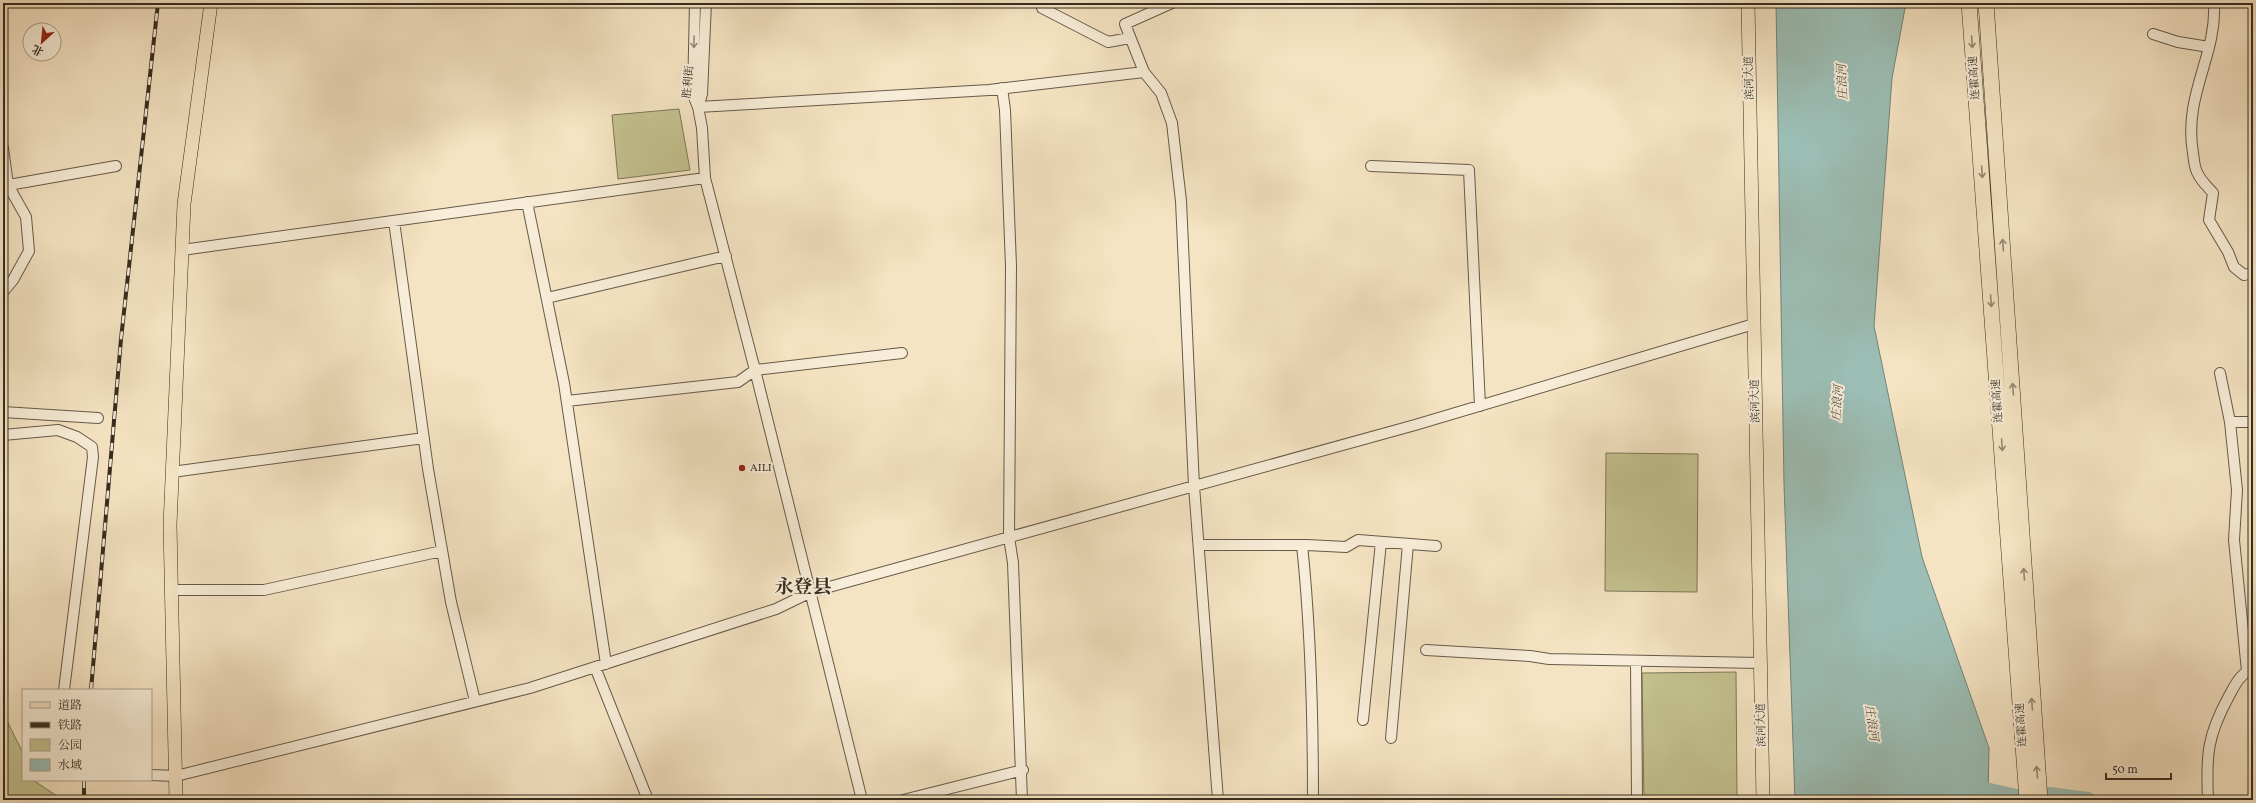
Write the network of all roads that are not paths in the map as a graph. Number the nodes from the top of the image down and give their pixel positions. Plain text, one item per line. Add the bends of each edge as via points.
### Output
1 (211, 3) edge
2 (695, 3) edge
3 (706, 3) edge
4 (1041, 3) edge
5 (1172, 3) edge
6 (1748, 3) edge
7 (1969, 3) edge
8 (1986, 3) edge
9 (2214, 3) edge
10 (2220, 3) edge
11 (2153, 34) dead end
12 (1130, 38) junction
13 (2209, 47) junction
14 (1144, 72) junction
15 (1002, 88) junction
16 (698, 107) junction
17 (3, 148) edge
18 (116, 166) dead end
19 (1371, 166) dead end
20 (705, 178) junction
21 (5, 186) edge
22 (527, 202) junction
23 (394, 221) junction
24 (182, 250) junction
25 (726, 256) junction
26 (2253, 273) edge
27 (3, 292) edge
28 (547, 298) junction
29 (1754, 324) junction
30 (902, 354) dead end
31 (756, 370) junction
32 (2220, 373) dead end
33 (567, 401) junction
34 (1480, 406) junction
35 (3, 412) edge
36 (98, 418) dead end
37 (2230, 422) junction
38 (2253, 422) edge
39 (3, 435) edge
40 (424, 438) junction
41 (172, 472) junction
42 (1194, 486) junction
43 (1009, 537) junction
44 (1381, 542) junction
45 (1408, 544) junction
46 (1199, 545) junction
47 (1302, 545) junction
48 (1436, 546) dead end
49 (442, 551) junction
50 (172, 590) junction
51 (811, 592) junction
52 (1426, 650) dead end
53 (1636, 661) junction
54 (1760, 663) junction
55 (606, 664) junction
56 (595, 667) junction
57 (2250, 670) edge
58 (64, 689) edge
59 (475, 701) junction
60 (1363, 720) dead end
61 (1391, 738) dead end
62 (2029, 743) junction
63 (1022, 770) junction
64 (152, 775) edge
65 (176, 776) junction
66 (176, 800) edge
67 (648, 800) edge
68 (862, 800) edge
69 (903, 800) edge
70 (1022, 800) edge
71 (1218, 800) edge
72 (1313, 800) edge
73 (1637, 800) edge
74 (1763, 800) edge
75 (2027, 800) edge
76 (2040, 800) edge
77 (2208, 800) edge

1 - 24 main road via 184,204
2 -> 16 street, 胜利街 via 693,95
3 - 16 street, 胜利街 via 702,94
4 - 12 street via 1042,8 1108,42
5 - 12 street via 1125,24
6 - 29 main road, 滨河大道
7 -> 62 highway, 连霍高速
62 -> 8 highway, 连霍高速 via 2002,217
9 - 13 street
10 - 13 street via 2216,34
11 - 13 street via 2178,42
12 - 14 street
13 - 26 street via 2192,109 2191,136 2194,161 2197,174 2213,193 2210,220 2234,267 2244,274
14 - 15 street
14 - 42 street via 1161,93 1172,123 1181,201
15 - 16 street
15 - 43 street via 1011,266
16 - 20 street
17 - 21 street
18 - 21 street
19 - 34 street via 1469,170
20 - 22 street
20 - 25 street
21 - 27 street via 26,217 29,250 13,280
22 - 23 street
22 - 28 street
23 - 24 street
23 - 40 street
24 - 41 main road
25 - 28 street
25 - 31 street
28 - 33 street
29 - 34 street
29 - 54 main road, 滨河大道
30 - 31 street
31 - 33 street via 738,382
31 - 51 street
32 - 37 street
33 - 55 street
34 - 42 street
35 - 36 street
37 - 38 street
37 - 57 street via 2237,490 2234,540
39 - 58 street via 58,430 77,437 92,447 93,457
40 - 41 street
40 - 49 street
41 - 50 main road
42 - 43 street
42 - 46 street
43 - 51 street
43 - 63 street via 1013,563
44 - 45 street
44 - 47 street via 1358,540 1346,547
44 - 60 street
45 - 48 street
45 - 61 street
46 - 47 street
46 - 71 street
47 - 72 street via 1308,600 1312,686
49 - 50 street via 264,590
49 - 59 street via 450,602
50 - 65 main road
51 - 55 street via 776,609
51 - 68 street
52 - 53 street via 1550,659
53 - 54 street
53 - 73 street
54 - 74 main road, 滨河大道
55 - 56 street
56 - 59 street via 530,688
56 - 67 street
57 - 77 street via 2241,674 2212,731 2206,766
59 - 65 street
62 - 75 highway, 连霍高速
76 -> 62 highway, 连霍高速
63 - 69 street
63 - 70 street
64 - 65 street
65 - 66 main road

